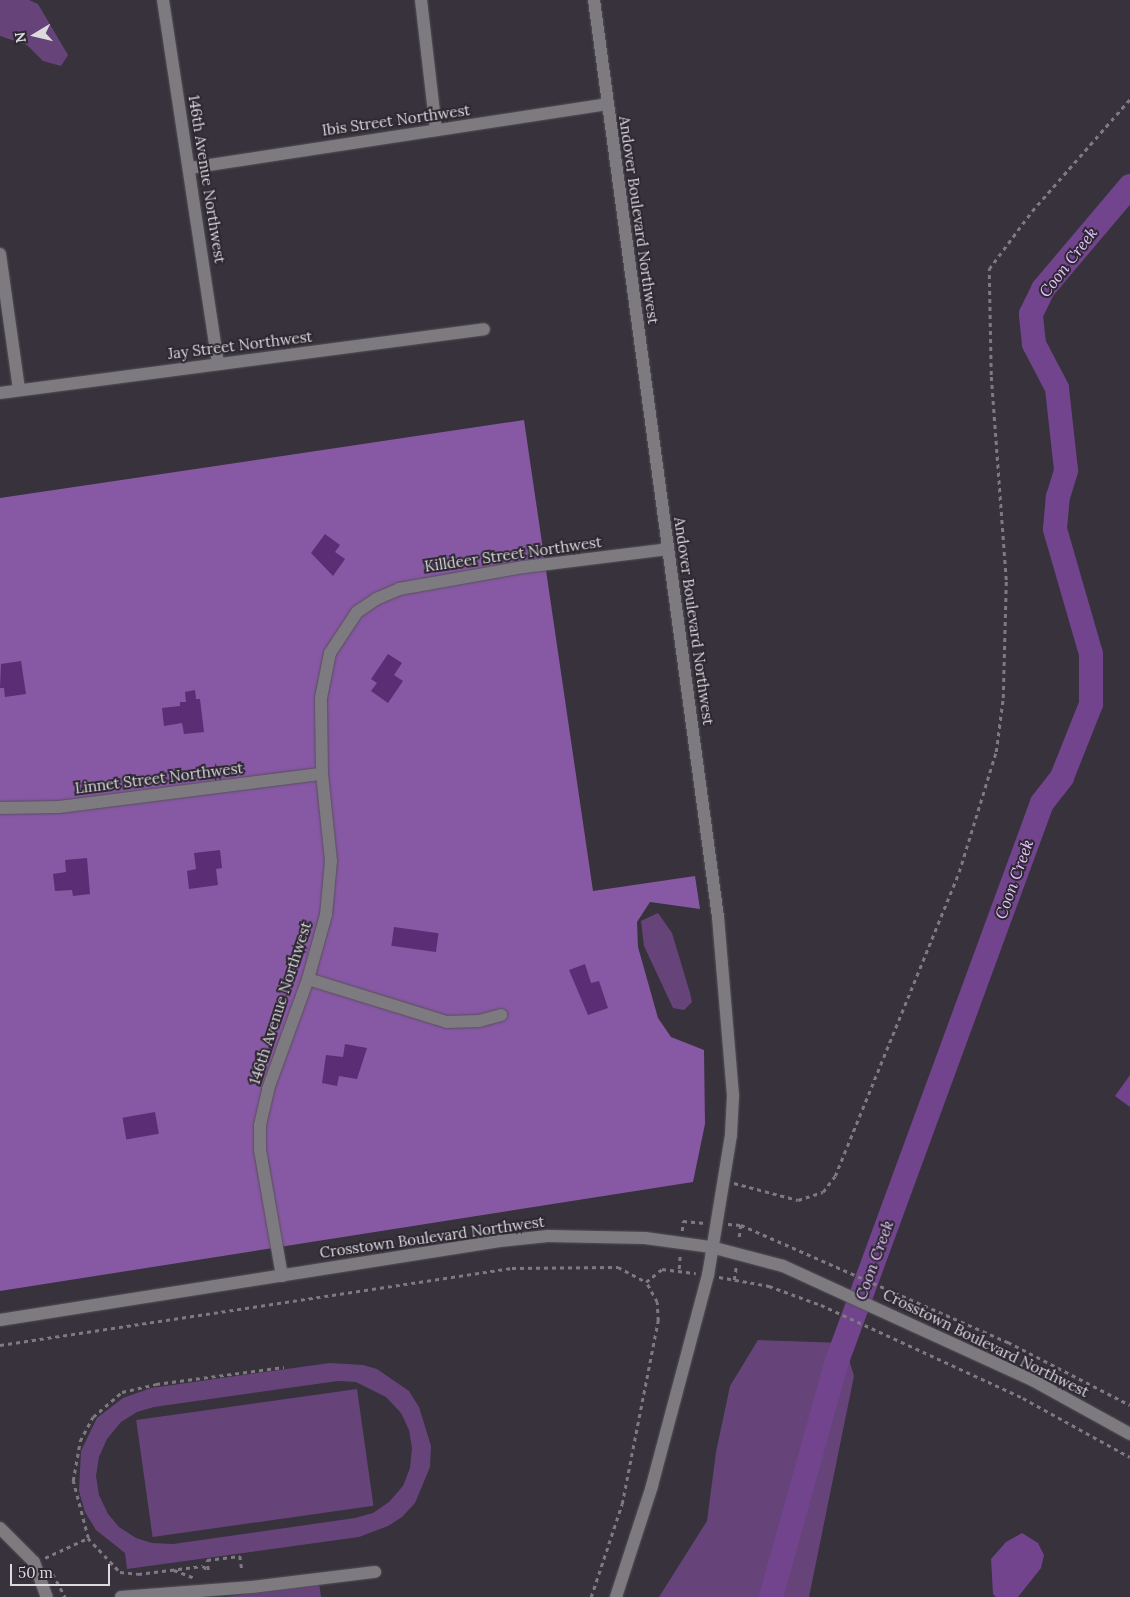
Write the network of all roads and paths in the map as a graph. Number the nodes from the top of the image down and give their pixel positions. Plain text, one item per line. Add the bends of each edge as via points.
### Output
1 (163, 0) edge
2 (421, 0) edge
3 (594, 0) edge
4 (1130, 99) edge
5 (606, 104) junction
6 (436, 130) junction
7 (190, 168) junction
8 (0, 254) edge
9 (484, 329) dead end
10 (218, 363) junction
11 (19, 390) junction
12 (0, 393) edge
13 (668, 548) junction
14 (367, 604) joint
15 (322, 774) junction
16 (0, 808) edge
17 (308, 979) junction
18 (501, 1015) dead end
19 (722, 1180) junction
20 (741, 1225) dead end
21 (711, 1248) junction
22 (708, 1275) junction
23 (282, 1276) junction
24 (646, 1282) junction
25 (0, 1320) edge
26 (0, 1345) edge
27 (284, 1367) dead end
28 (1130, 1405) edge
29 (1130, 1434) edge
30 (1130, 1457) edge
31 (0, 1528) edge
32 (88, 1538) junction
33 (43, 1559) dead end
34 (173, 1569) junction
35 (242, 1571) dead end
36 (375, 1572) dead end
37 (196, 1578) dead end
38 (47, 1597) edge
39 (120, 1597) edge
40 (591, 1597) edge
41 (616, 1597) edge

1 - 7 street, 146th Avenue Northwest
2 - 6 street
3 - 5 street, Andover Boulevard Northwest
4 - 19 path via 1032,211 989,269 991,375 1006,580 1003,698 996,752 959,872 835,1176 823,1192 798,1200
5 - 6 street, Ibis Street Northwest
5 - 13 street, Andover Boulevard Northwest
6 - 7 street, Ibis Street Northwest
7 - 10 street, 146th Avenue Northwest
8 - 11 street
9 - 10 street, Jay Street Northwest via 242,363
10 - 11 street, Jay Street Northwest
11 - 12 street, Jay Street Northwest
13 - 14 street, Killdeer Street Northwest via 420,583 386,593
13 - 19 street, Andover Boulevard Northwest via 718,917 732,1096 731,1136
14 - 15 street, 146th Avenue Northwest via 343,630 324,672
15 - 16 street, Linnet Street Northwest via 59,807
15 - 17 street, 146th Avenue Northwest via 331,852 329,893
17 - 18 street via 447,1022 479,1021
17 - 23 street, 146th Avenue Northwest via 268,1089 260,1125 260,1150
19 - 21 street, Andover Boulevard Northwest
20 - 28 path via 1008,1342
21 - 22 street, Andover Boulevard Northwest
21 - 23 street, Crosstown Boulevard Northwest via 644,1238 548,1236
21 - 29 street, Crosstown Boulevard Northwest via 756,1257 828,1286 1034,1381
22 - 24 path via 662,1269
22 - 30 path via 770,1286 821,1305 1023,1398
22 - 41 street, Andover Boulevard Northwest via 652,1486
23 - 25 street, Crosstown Boulevard Northwest
24 - 26 path via 618,1267 512,1268
24 - 40 path via 657,1302 658,1321 622,1504
27 - 32 path via 156,1384 122,1392 93,1417 80,1441 73,1481
31 - 38 street via 34,1562
32 - 33 path
32 - 34 path via 120,1572 138,1574
34 - 35 path via 203,1566 208,1570 207,1560 240,1556
34 - 37 path
36 - 39 street via 252,1587

